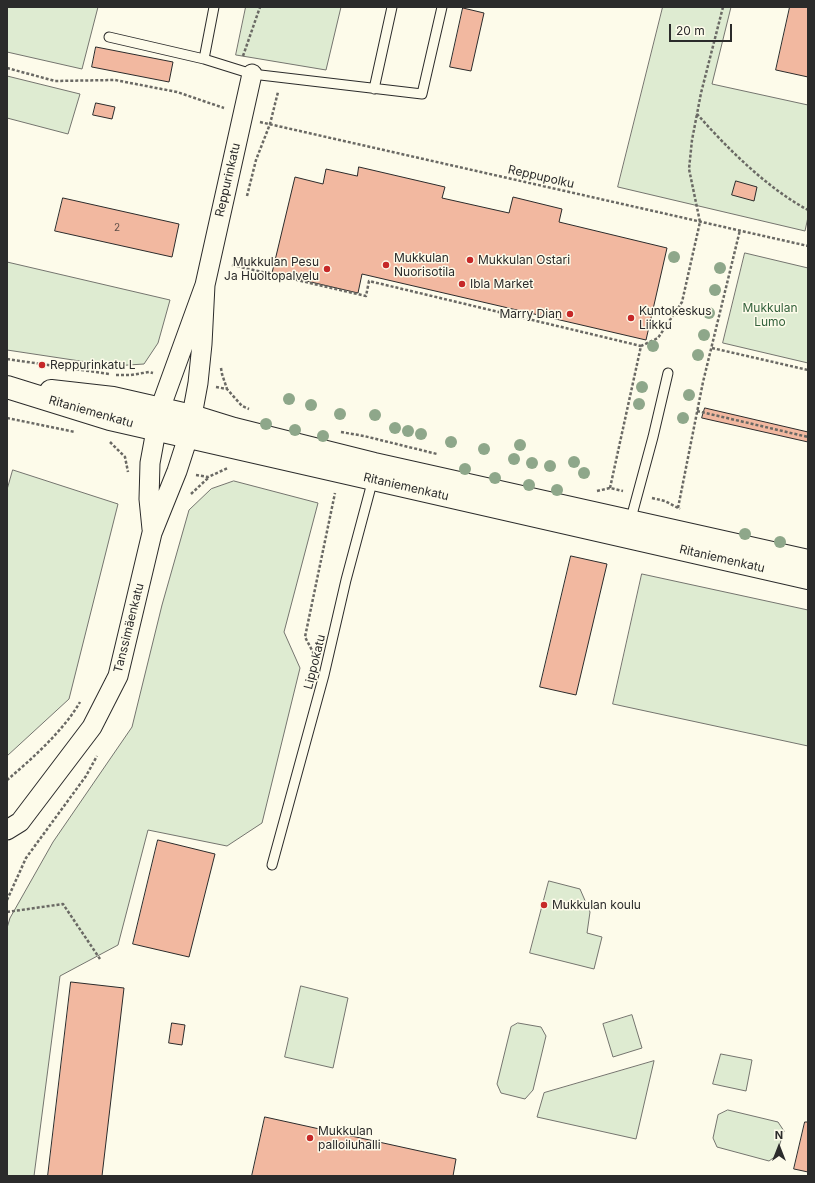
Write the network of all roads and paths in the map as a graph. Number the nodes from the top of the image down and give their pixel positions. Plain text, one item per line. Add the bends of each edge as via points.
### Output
1 (214, 7) edge
2 (392, 7) edge
3 (442, 7) edge
4 (723, 7) edge
5 (109, 37) dead end
6 (204, 59) junction
7 (7, 68) edge
8 (252, 74) junction
9 (282, 78) junction
10 (374, 89) junction
11 (226, 109) dead end
12 (697, 114) junction
13 (270, 124) junction
14 (246, 203) dead end
15 (808, 210) edge
16 (700, 222) junction
17 (740, 230) junction
18 (808, 246) edge
19 (233, 260) dead end
20 (232, 265) junction
21 (230, 272) dead end
22 (205, 286) junction
23 (642, 346) junction
24 (712, 348) junction
25 (7, 359) edge
26 (221, 366) dead end
27 (808, 370) edge
28 (668, 373) dead end
29 (172, 377) junction
30 (198, 383) junction
31 (7, 387) edge
32 (227, 389) junction
33 (253, 411) dead end
34 (697, 411) junction
35 (192, 416) junction
36 (7, 418) edge
37 (158, 420) junction
38 (334, 431) dead end
39 (76, 433) dead end
40 (188, 437) junction
41 (808, 437) edge
42 (106, 438) dead end
43 (439, 455) dead end
44 (373, 472) junction
45 (130, 479) dead end
46 (610, 488) junction
47 (335, 490) dead end
48 (590, 492) dead end
49 (637, 494) junction
50 (678, 508) junction
51 (684, 511) dead end
52 (629, 529) junction
53 (152, 533) junction
54 (808, 561) edge
55 (808, 578) edge
56 (324, 675) junction
57 (82, 700) dead end
58 (7, 780) edge
59 (7, 830) edge
60 (272, 865) dead end
61 (7, 912) edge
62 (100, 959) dead end

1 - 6 lane
2 - 10 lane
3 - 10 lane via 422,94
4 - 12 path
5 - 6 lane
6 - 8 lane
7 - 11 path via 55,81 114,80 177,92
8 - 9 lane
8 - 22 street, Reppurinkatu
9 - 10 lane
9 - 13 path
12 - 15 path via 720,140 750,167 787,198
12 - 16 path via 689,169
13 - 14 path via 256,160
13 - 16 path, Reppupolku
16 - 17 path, Reppupolku
16 - 23 path via 682,302 658,338
17 - 18 path, Reppupolku
17 - 24 path
19 - 20 path
20 - 21 path
20 - 23 path via 366,296 369,281
22 - 29 street, Reppurinkatu
22 - 30 street, Reppurinkatu
23 - 46 path
24 - 27 path
24 - 34 path
25 - 29 path via 117,375 149,372
26 - 32 path
28 - 49 lane
29 - 37 street, Reppurinkatu
30 - 32 path
30 - 35 street, Reppurinkatu
31 - 37 street, Ritaniemenkatu via 110,419
32 - 33 path via 242,406
34 - 41 path
34 - 50 path
35 - 37 street, Ritaniemenkatu
35 - 40 street, Tanssimäenkatu
35 - 44 street, Ritaniemenkatu
36 - 39 path
37 - 40 street, Ritaniemenkatu
37 - 53 street, Tanssimäenkatu via 150,463 149,499
38 - 43 path
40 - 44 street, Ritaniemenkatu
40 - 53 street, Tanssimäenkatu
42 - 45 path via 125,457
44 - 52 street, Ritaniemenkatu
44 - 56 lane, Lippokatu
46 - 48 path
46 - 49 path
47 - 56 path via 305,637
49 - 50 path via 665,501
49 - 52 lane
50 - 51 path
52 - 54 street, Ritaniemenkatu
52 - 55 street, Ritaniemenkatu
53 - 59 street, Tanssimäenkatu via 118,676 92,727 20,822
56 - 60 lane, Lippokatu
57 - 58 path via 74,713 32,760
61 - 62 path via 63,904

